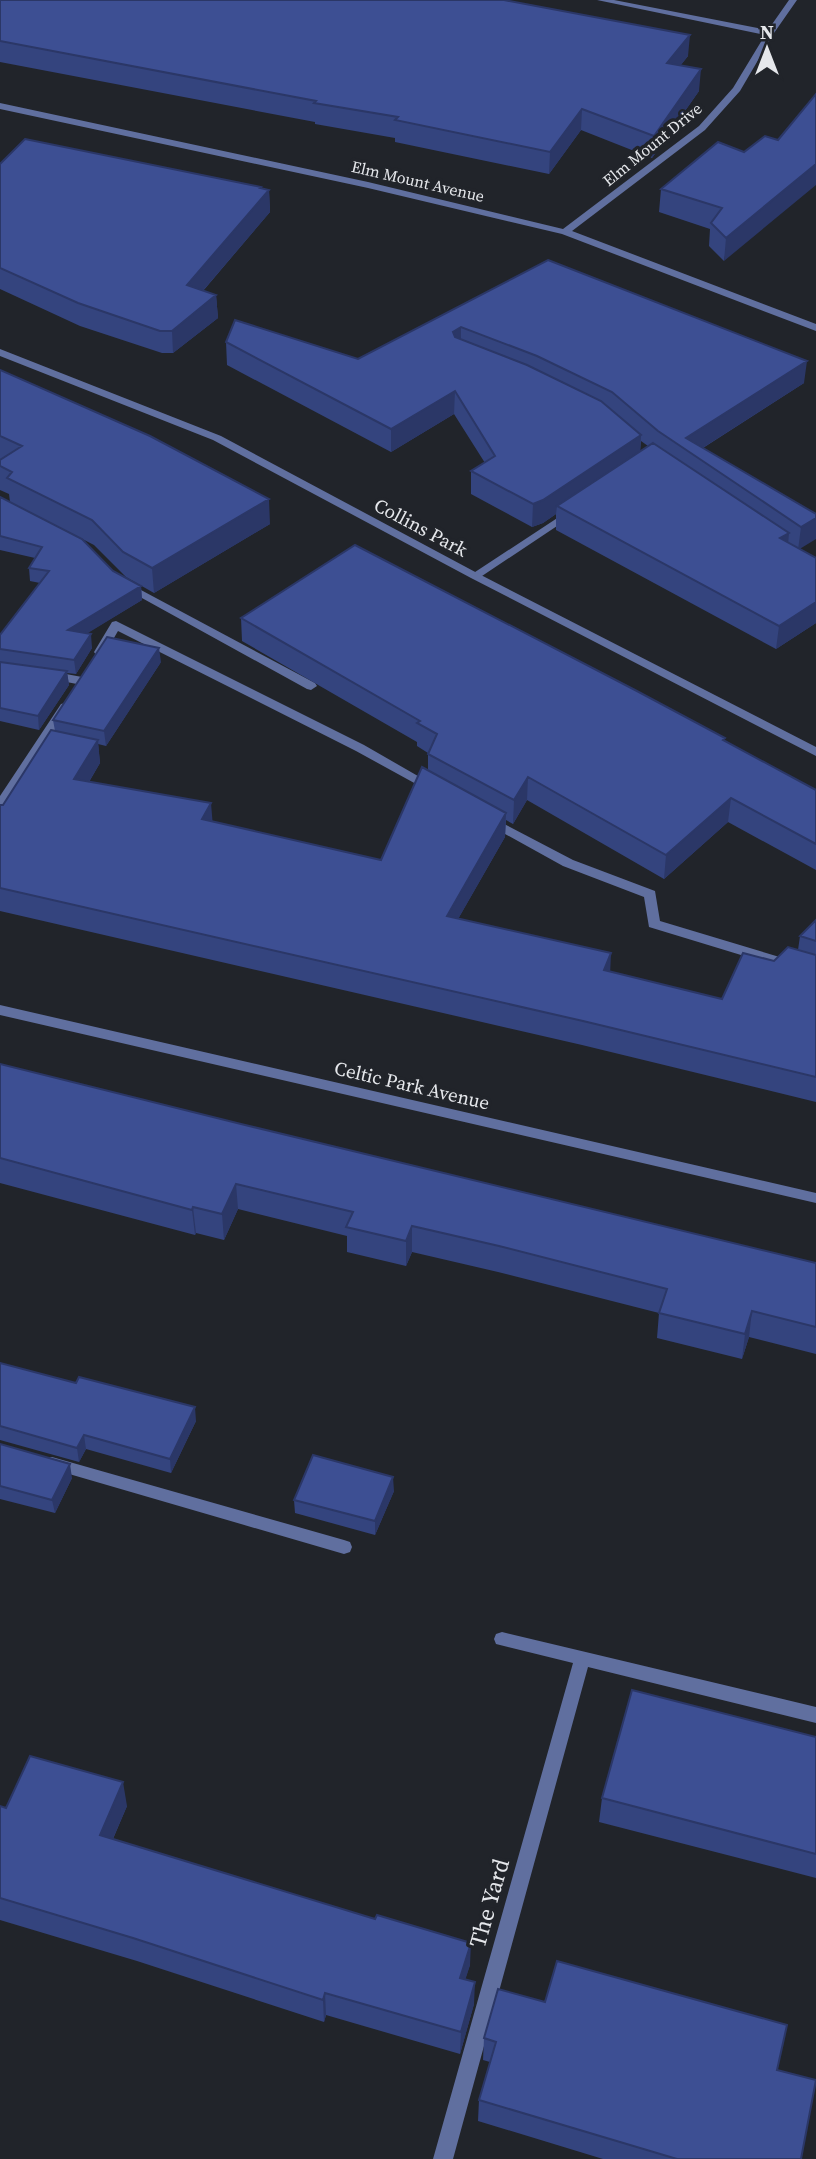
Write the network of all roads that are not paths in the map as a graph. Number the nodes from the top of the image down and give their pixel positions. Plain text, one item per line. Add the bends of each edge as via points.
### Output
1 (601, 0) edge
2 (793, 0) edge
3 (770, 33) junction
4 (0, 106) edge
5 (565, 232) junction
6 (816, 328) edge
7 (0, 352) edge
8 (585, 502) edge
9 (112, 573) edge
10 (475, 576) junction
11 (89, 669) junction
12 (34, 673) edge
13 (311, 686) dead end
14 (816, 752) edge
15 (446, 796) edge
16 (0, 806) edge
17 (482, 816) edge
18 (816, 973) edge
19 (0, 1010) edge
20 (816, 1198) edge
21 (40, 1459) edge
22 (344, 1547) dead end
23 (502, 1639) dead end
24 (582, 1660) junction
25 (816, 1715) edge
26 (443, 2159) edge

1 - 3 street
2 - 3 street, Elm Mount Drive
3 - 5 street, Elm Mount Drive via 737,89 702,128
4 - 5 street, Elm Mount Avenue
5 - 6 street, Elm Mount Avenue
7 - 10 street, Collins Park via 217,438
8 - 10 street
9 - 13 street via 120,582
10 - 14 street, Collins Park
11 - 12 street
11 - 15 street via 116,625
11 - 16 street
17 - 18 street via 568,863 650,894 654,924
19 - 20 street, Celtic Park Avenue
21 - 22 street
23 - 24 street
24 - 25 street
24 - 26 street, The Yard

